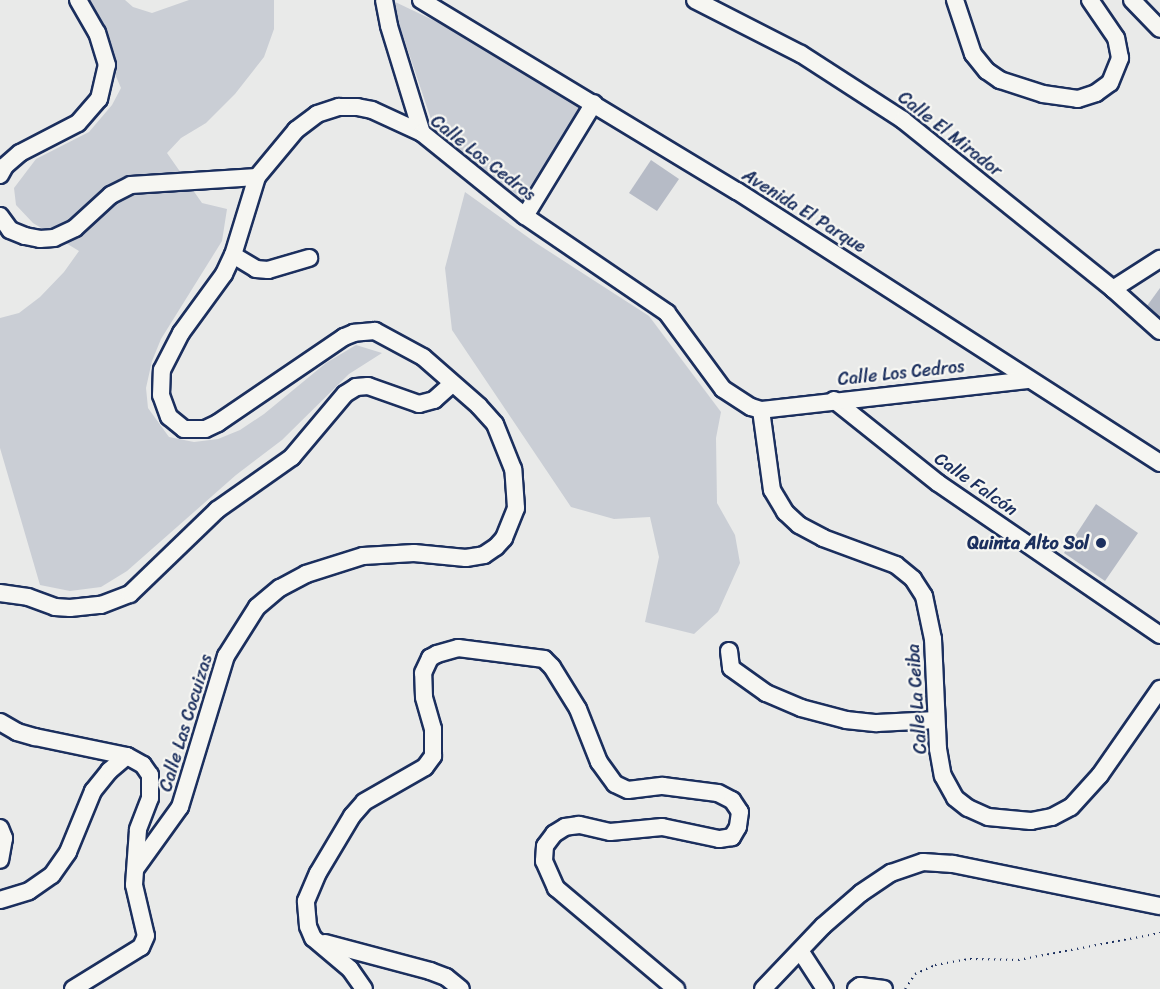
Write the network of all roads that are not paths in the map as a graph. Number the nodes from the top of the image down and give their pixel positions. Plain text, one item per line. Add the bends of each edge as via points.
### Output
1 (78, 0) edge
2 (384, 0) edge
3 (421, 0) edge
4 (695, 0) edge
5 (956, 0) edge
6 (1090, 0) edge
7 (1132, 0) edge
8 (1160, 29) edge
9 (594, 103) junction
10 (422, 133) junction
11 (0, 175) edge
12 (257, 177) junction
13 (0, 216) edge
14 (525, 216) junction
15 (233, 255) junction
16 (309, 258) dead end
17 (1160, 259) edge
18 (1113, 289) junction
19 (1160, 331) edge
20 (1028, 380) junction
21 (452, 384) junction
22 (834, 400) junction
23 (760, 410) junction
24 (1160, 463) edge
25 (0, 593) edge
26 (1160, 635) edge
27 (729, 651) dead end
28 (1160, 688) edge
29 (936, 720) junction
30 (0, 722) edge
31 (127, 756) junction
32 (0, 828) edge
33 (0, 860) edge
34 (136, 868) junction
35 (0, 900) edge
36 (1160, 906) edge
37 (314, 938) junction
38 (801, 952) junction
39 (73, 989) edge
40 (364, 989) edge
41 (461, 989) edge
42 (676, 989) edge
43 (763, 989) edge
44 (825, 989) edge
45 (856, 989) edge
46 (884, 989) edge

1 - 11 street via 97,33 106,59 106,77 99,99 78,123 20,153
2 - 10 street
3 - 9 street, Avenida El Parque
4 - 18 street, Calle El Mirador via 801,54 903,120
5 - 6 street via 973,54 987,71 1000,80 1043,94 1078,99 1110,83 1120,58 1116,38
7 - 8 street
9 - 14 street
9 - 20 street, Avenida El Parque via 904,297
10 - 12 street, Calle Los Cedros via 372,110 346,106 326,110 296,130
10 - 14 street, Calle Los Cedros
12 - 13 street via 131,185 111,195 75,228 54,238 40,239 10,230
12 - 15 street, Calle Los Cedros
14 - 23 street, Calle Los Cedros via 667,313 723,389
15 - 16 street via 256,269 268,270
15 - 21 street, Calle Los Cedros via 224,274 181,333 162,370 161,395 176,425 194,431 218,423 333,344 365,331 384,334 423,357
17 - 18 street
18 - 19 street, Calle El Mirador
20 - 22 street, Calle Los Cedros
20 - 24 street, Avenida El Parque
21 - 25 street via 434,400 419,404 368,386 345,394 292,457 217,510 130,594 101,605 70,608
21 - 34 street, Calle Las Cocuizas via 495,424 507,450 516,508 504,538 484,555 466,558 391,553 346,560 306,574 257,607 226,656 180,807
22 - 23 street, Calle Los Cedros
22 - 26 street, Calle Falcón via 938,483
23 - 29 street, Calle La Ceiba via 772,490 785,512 823,538 896,565 913,579 924,596 933,639
27 - 29 street via 731,668 766,693 801,708 846,720 877,723
28 - 29 street, Calle La Ceiba via 1100,775 1071,807 1052,817 1031,821 988,817 955,798 943,776
30 - 31 street via 35,737
31 - 34 street via 143,765 152,786 138,830
31 - 35 street via 93,791 68,852 52,875 29,891
32 - 33 street via 4,838
34 - 39 street via 134,885 146,925 141,946
36 - 38 street via 954,864 923,862 891,873 861,893 823,926
37 - 40 street via 350,969
37 - 41 street via 338,949 430,971
37 - 42 street via 308,926 306,901 348,824 364,802 425,766 433,756 433,729 422,685 430,658 458,648 536,657 552,667 585,723 599,762 615,784 628,790 663,786 718,793 732,800 740,812 732,837 719,839 662,827 610,832 579,825 565,827 545,846 544,861 556,888
38 - 43 street
38 - 44 street
45 - 46 street

